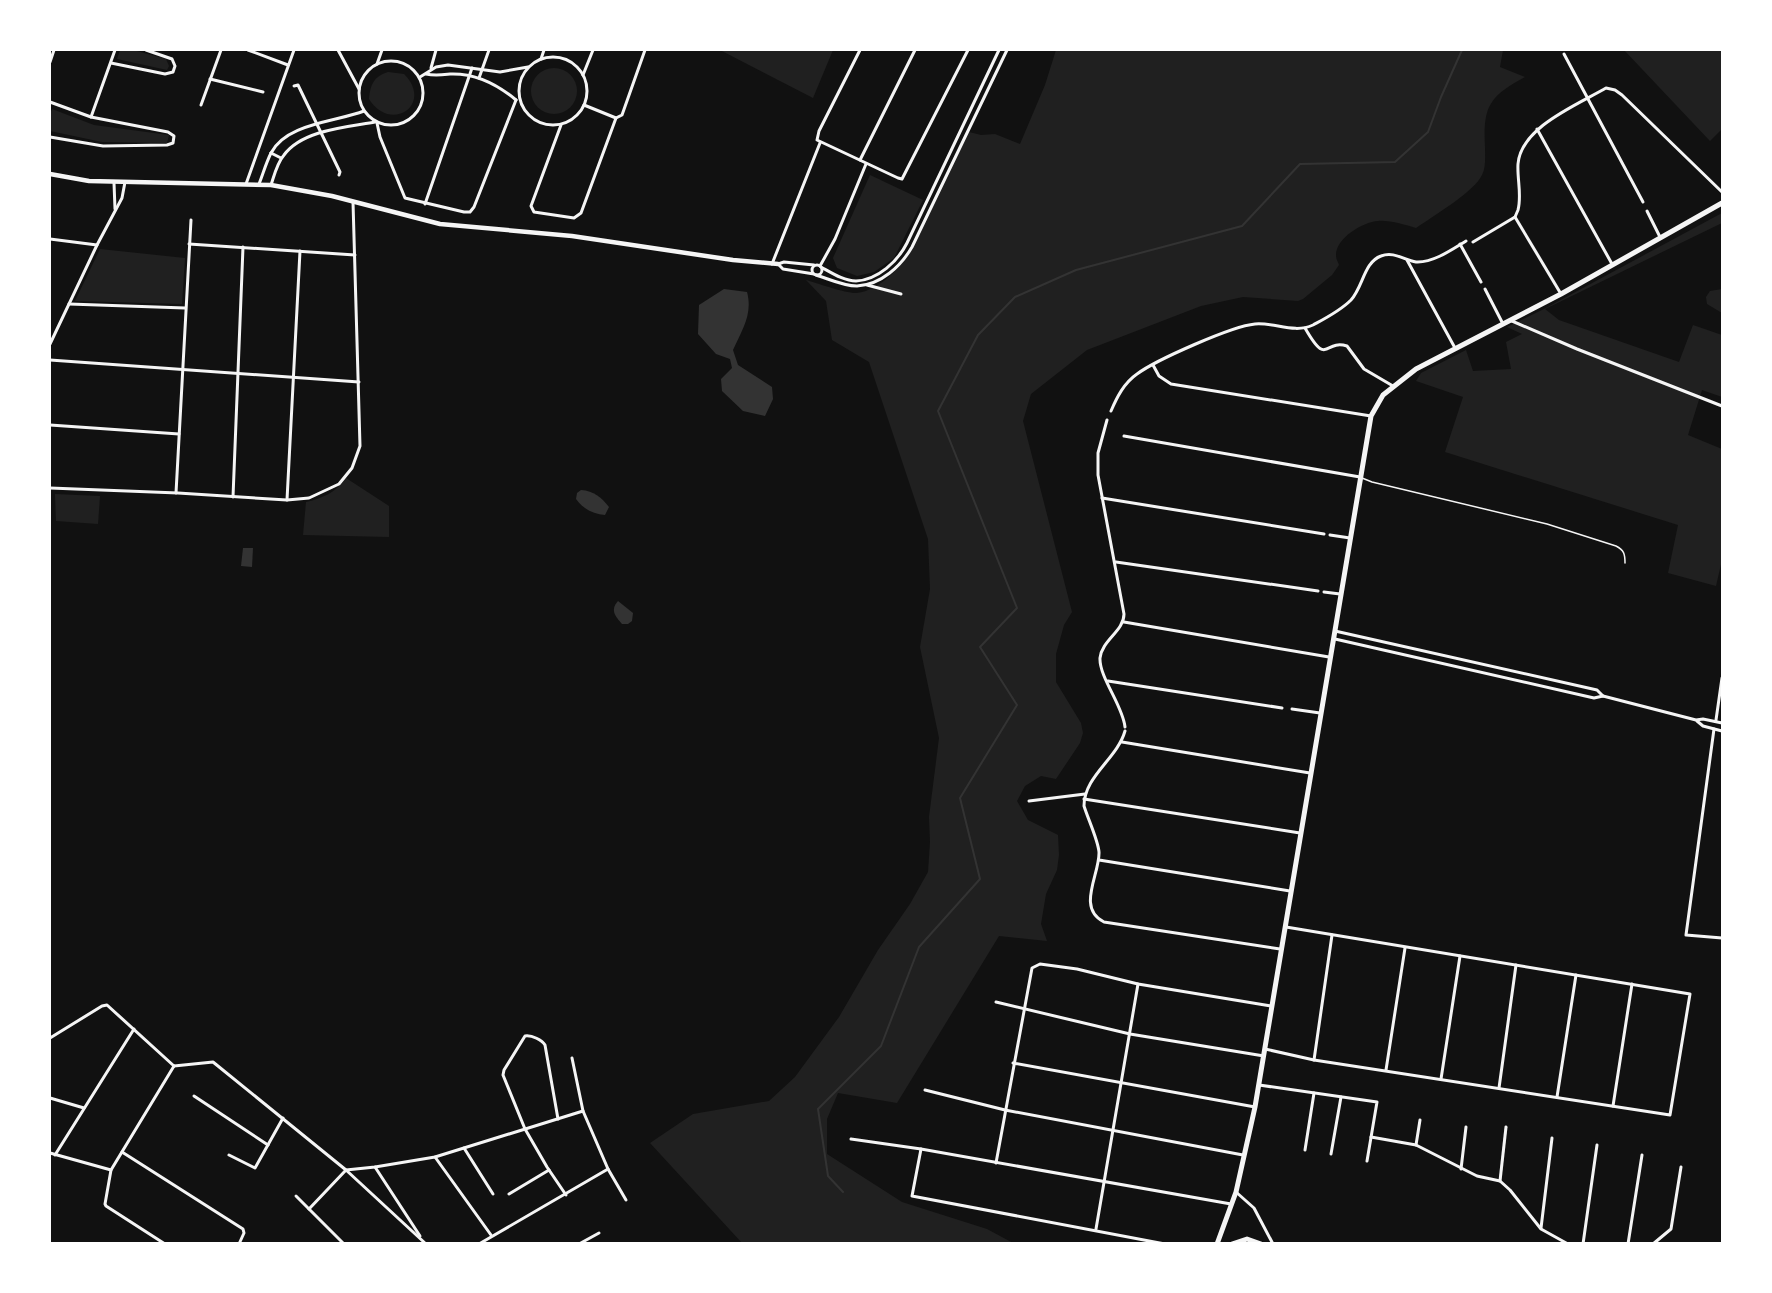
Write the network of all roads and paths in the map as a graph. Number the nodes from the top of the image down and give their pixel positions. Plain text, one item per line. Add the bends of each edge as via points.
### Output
1 (54, 50) edge
2 (115, 50) edge
3 (146, 50) edge
4 (221, 50) edge
5 (248, 50) edge
6 (294, 50) edge
7 (338, 50) edge
8 (382, 50) edge
9 (436, 50) edge
10 (489, 50) edge
11 (544, 50) edge
12 (593, 50) edge
13 (645, 50) edge
14 (860, 50) edge
15 (915, 50) edge
16 (968, 50) edge
17 (999, 50) edge
18 (1007, 50) edge
19 (1564, 54) dead end
20 (541, 59) junction
21 (50, 62) edge
22 (111, 63) junction
23 (377, 64) junction
24 (289, 65) junction
25 (530, 66) junction
26 (472, 68) junction
27 (430, 69) junction
28 (482, 69) junction
29 (426, 74) junction
30 (470, 75) junction
31 (583, 75) junction
32 (419, 77) junction
33 (479, 78) junction
34 (210, 79) junction
35 (294, 86) dead end
36 (359, 89) junction
37 (263, 92) dead end
38 (1588, 99) junction
39 (516, 100) junction
40 (50, 102) edge
41 (201, 105) dead end
42 (522, 105) junction
43 (584, 105) junction
44 (364, 111) junction
45 (91, 117) junction
46 (616, 118) junction
47 (376, 122) junction
48 (317, 123) junction
49 (561, 125) junction
50 (1537, 129) junction
51 (321, 132) junction
52 (50, 137) edge
53 (820, 143) junction
54 (271, 153) junction
55 (281, 158) junction
56 (860, 160) junction
57 (866, 164) junction
58 (50, 174) edge
59 (339, 175) dead end
60 (114, 182) junction
61 (124, 182) junction
62 (246, 184) junction
63 (259, 184) junction
64 (271, 185) junction
65 (1722, 192) edge
66 (353, 202) junction
67 (1643, 202) dead end
68 (1722, 203) edge
69 (425, 204) junction
70 (115, 211) junction
71 (1647, 211) dead end
72 (1515, 217) junction
73 (191, 220) dead end
74 (1660, 237) junction
75 (50, 239) edge
76 (1466, 241) dead end
77 (1473, 242) dead end
78 (189, 244) junction
79 (1460, 244) junction
80 (97, 245) junction
81 (243, 247) junction
82 (300, 251) junction
83 (355, 255) junction
84 (1407, 260) junction
85 (775, 264) junction
86 (1612, 264) junction
87 (814, 265) junction
88 (821, 267) junction
89 (815, 274) junction
90 (1480, 282) dead end
91 (865, 285) junction
92 (1485, 289) dead end
93 (901, 294) dead end
94 (1561, 294) junction
95 (69, 304) junction
96 (185, 308) junction
97 (1511, 320) junction
98 (1503, 324) junction
99 (1305, 328) junction
100 (51, 336) edge
101 (50, 344) edge
102 (1455, 349) junction
103 (50, 360) edge
104 (1153, 365) junction
105 (182, 369) junction
106 (238, 373) junction
107 (294, 377) junction
108 (359, 382) junction
109 (1393, 386) junction
110 (1722, 406) edge
111 (1111, 411) dead end
112 (1371, 416) junction
113 (1107, 420) dead end
114 (50, 425) edge
115 (179, 434) junction
116 (1124, 436) dead end
117 (1360, 477) junction
118 (50, 488) edge
119 (176, 493) junction
120 (233, 497) junction
121 (1102, 498) junction
122 (287, 500) junction
123 (1324, 534) dead end
124 (1330, 535) dead end
125 (1350, 538) junction
126 (1116, 562) junction
127 (1625, 563) dead end
128 (1318, 591) dead end
129 (1324, 592) dead end
130 (1340, 594) junction
131 (1124, 622) junction
132 (1334, 631) junction
133 (1345, 633) junction
134 (1333, 638) junction
135 (1343, 640) junction
136 (1329, 657) junction
137 (1722, 678) edge
138 (1108, 681) junction
139 (1603, 696) junction
140 (1282, 708) dead end
141 (1292, 709) dead end
142 (1320, 713) junction
143 (1696, 720) junction
144 (1715, 721) junction
145 (1722, 723) edge
146 (1714, 729) junction
147 (1722, 731) edge
148 (1122, 742) junction
149 (1310, 773) junction
150 (1085, 794) junction
151 (1084, 799) junction
152 (1029, 801) dead end
153 (1300, 833) junction
154 (1099, 860) junction
155 (1290, 891) junction
156 (1284, 927) junction
157 (1332, 935) junction
158 (1722, 938) edge
159 (1405, 948) junction
160 (1280, 949) junction
161 (1460, 956) junction
162 (1516, 965) junction
163 (1576, 975) junction
164 (1138, 984) junction
165 (1632, 984) junction
166 (996, 1002) dead end
167 (1272, 1006) junction
168 (1024, 1008) junction
169 (134, 1029) junction
170 (1130, 1034) junction
171 (50, 1038) edge
172 (1264, 1053) junction
173 (572, 1058) dead end
174 (1314, 1060) junction
175 (1013, 1063) junction
176 (174, 1066) junction
177 (1386, 1070) junction
178 (1441, 1079) junction
179 (1122, 1082) junction
180 (1259, 1085) junction
181 (1499, 1088) junction
182 (925, 1090) dead end
183 (1314, 1093) junction
184 (194, 1096) dead end
185 (1341, 1097) junction
186 (1557, 1097) junction
187 (50, 1098) edge
188 (1613, 1106) junction
189 (1255, 1107) junction
190 (84, 1108) junction
191 (1005, 1110) junction
192 (583, 1111) junction
193 (283, 1118) junction
194 (558, 1119) junction
195 (1420, 1120) dead end
196 (1466, 1127) dead end
197 (1506, 1127) dead end
198 (525, 1129) junction
199 (1113, 1131) junction
200 (1371, 1137) junction
201 (1552, 1138) dead end
202 (851, 1139) dead end
203 (268, 1145) junction
204 (1416, 1145) junction
205 (1597, 1145) dead end
206 (464, 1148) junction
207 (921, 1149) junction
208 (1305, 1150) dead end
209 (122, 1152) junction
210 (50, 1154) edge
211 (1331, 1154) dead end
212 (55, 1155) junction
213 (229, 1155) dead end
214 (1244, 1155) junction
215 (1642, 1155) dead end
216 (435, 1157) junction
217 (1367, 1161) dead end
218 (996, 1163) junction
219 (375, 1167) junction
220 (1681, 1167) dead end
221 (608, 1169) junction
222 (1461, 1169) junction
223 (111, 1170) junction
224 (346, 1170) junction
225 (549, 1170) junction
226 (1500, 1181) junction
227 (1104, 1182) junction
228 (1236, 1192) junction
229 (493, 1194) dead end
230 (509, 1194) dead end
231 (566, 1195) junction
232 (296, 1196) dead end
233 (626, 1200) dead end
234 (1232, 1204) junction
235 (309, 1209) junction
236 (1096, 1229) junction
237 (1541, 1229) junction
238 (599, 1233) dead end
239 (491, 1235) junction
240 (425, 1242) edge
241 (165, 1244) edge
242 (239, 1244) edge
243 (344, 1244) edge
244 (479, 1244) edge
245 (579, 1244) edge
246 (1165, 1244) edge
247 (1217, 1244) edge
248 (1232, 1244) edge
249 (1261, 1244) edge
250 (1273, 1244) edge
251 (1568, 1244) edge
252 (1583, 1244) edge
253 (1628, 1244) edge
254 (1653, 1244) edge

1 - 21 street
2 - 22 street
3 - 22 street via 172,58 173,72
4 - 34 street
5 - 24 street
6 - 24 street
7 - 36 street
8 - 23 street
9 - 27 street
10 - 28 street
11 - 20 street
12 - 31 street
13 - 46 street via 622,115
14 - 53 street via 817,135
15 - 56 street
16 - 57 street via 906,175 898,178
17 - 88 street via 897,258 882,272 857,281
18 - 91 street via 908,254 885,277
19 - 38 street
20 - 25 street
20 - 31 street via 565,59
22 - 45 street
23 - 32 street via 401,62
23 - 36 street via 368,70
24 - 62 street
25 - 28 street via 500,72
25 - 42 street via 520,84
26 - 27 street via 448,65
26 - 28 street
26 - 30 street
27 - 29 street
28 - 33 street
29 - 30 street
29 - 32 street
30 - 33 street
30 - 69 street
31 - 43 street via 587,85
32 - 47 street via 424,97 415,116 398,125
33 - 39 street
34 - 37 street
34 - 41 street
35 - 48 street via 298,85
36 - 44 street
38 - 50 street
38 - 65 street via 1606,88 1615,90
38 - 67 street
39 - 42 street
39 - 69 street via 470,212
40 - 45 street
42 - 49 street via 534,119
43 - 46 street
43 - 49 street via 571,121
44 - 47 street
44 - 48 street
45 - 52 street via 168,132 175,140 167,145 103,146
46 - 49 street via 581,213 574,218 534,212 531,206
47 - 51 street
47 - 69 street via 405,198
48 - 51 street
48 - 54 street via 286,137
50 - 72 street via 1521,150 1520,205
50 - 86 street
51 - 55 street
51 - 59 street
53 - 56 street
53 - 85 street
54 - 55 street
54 - 63 street
55 - 64 street
56 - 57 street
57 - 88 street
58 - 60 street
60 - 61 street
60 - 70 street
61 - 62 street
61 - 70 street
62 - 63 street
63 - 64 street
64 - 66 street
66 - 83 street
66 - 85 street via 450,226 572,236
68 - 74 main road
70 - 80 street
71 - 74 street
72 - 77 street
72 - 94 street
73 - 78 street
74 - 86 main road
75 - 80 street
76 - 79 street
78 - 81 street
78 - 96 street
79 - 84 street via 1428,261
79 - 90 street
80 - 95 street
81 - 82 street
81 - 106 street
82 - 83 street
82 - 107 street
83 - 108 street
84 - 99 street via 1393,254 1376,258 1351,300 1331,316
84 - 102 street
85 - 87 street
85 - 89 street
86 - 94 main road
87 - 88 street
87 - 89 street via 811,269
88 - 89 street via 821,273
89 - 91 street via 848,285
91 - 93 street
92 - 98 street
94 - 97 main road
95 - 96 street
95 - 100 street
96 - 105 street
97 - 98 main road
97 - 110 street
98 - 102 main road
99 - 104 street via 1246,325
99 - 109 street via 1318,348 1347,346 1364,369
100 - 101 street
102 - 109 main road
103 - 105 street
104 - 111 street via 1127,383
104 - 112 street via 1170,384
105 - 106 street
105 - 115 street
106 - 107 street
106 - 120 street
107 - 108 street
107 - 122 street
108 - 122 street via 360,446 352,468 339,484 309,498
109 - 112 main road via 1379,399
112 - 117 main road
113 - 121 street via 1098,453
114 - 115 street
115 - 119 street
116 - 117 street
117 - 125 main road
117 - 127 lane via 1567,531 1622,549
118 - 119 street
119 - 120 street
120 - 122 street
121 - 123 street
121 - 126 street
124 - 125 street
125 - 130 main road
126 - 128 street
126 - 131 street
129 - 130 street
130 - 132 main road
131 - 136 street
131 - 138 street via 1101,652 1100,666
132 - 133 street
132 - 134 main road
133 - 135 street
133 - 139 street via 1597,690
134 - 135 street
134 - 136 main road
135 - 139 street via 1594,698
136 - 142 main road
137 - 144 street
138 - 140 street
138 - 148 street via 1125,729
139 - 143 street
141 - 142 street
142 - 149 main road
143 - 144 street
143 - 146 street
144 - 145 street
146 - 147 street
146 - 158 street via 1686,935
148 - 149 street
148 - 150 street
149 - 153 main road
150 - 151 street
150 - 152 street
151 - 153 street
151 - 154 street
153 - 155 main road
154 - 155 street
154 - 160 street via 1090,905 1104,922
155 - 156 main road
156 - 157 street
156 - 160 main road
157 - 159 street
157 - 174 street
159 - 161 street
159 - 177 street
160 - 167 main road
161 - 162 street
161 - 178 street
162 - 163 street
162 - 181 street
163 - 165 street
163 - 186 street
164 - 167 street
164 - 168 street via 1040,963 1032,968
164 - 170 street
165 - 188 street
165 - 188 street via 1690,994 1670,1114
166 - 168 street
167 - 172 main road
168 - 170 street
168 - 175 street
169 - 171 street via 104,1005
169 - 176 street
169 - 190 street
170 - 172 street
170 - 179 street
172 - 174 street
172 - 180 main road
173 - 192 street
174 - 177 street
175 - 179 street
175 - 191 street
176 - 193 street via 213,1062
176 - 209 street
177 - 178 street
178 - 181 street
179 - 189 street
179 - 199 street
180 - 183 street
180 - 189 main road
181 - 186 street
182 - 191 street
183 - 185 street
183 - 208 street
184 - 203 street
185 - 200 street via 1377,1102
185 - 211 street
186 - 188 street
187 - 190 street
189 - 214 main road
190 - 212 street
191 - 199 street
191 - 218 street
192 - 194 street
192 - 221 street
193 - 203 street
193 - 224 street
194 - 198 street
194 - 198 street via 543,1042 525,1036 503,1075
195 - 204 street
196 - 222 street
197 - 226 street
198 - 206 street
198 - 225 street
199 - 214 street
199 - 227 street
200 - 204 street
200 - 217 street
201 - 237 street
202 - 207 street
203 - 213 street via 255,1168
204 - 222 street
205 - 252 street
206 - 216 street
206 - 229 street
207 - 218 street
207 - 236 street via 912,1196
209 - 223 street
209 - 242 street via 243,1229
210 - 212 street
212 - 223 street
214 - 228 main road
215 - 253 street
216 - 219 street
216 - 239 street
218 - 227 street
219 - 224 street
219 - 240 street
220 - 254 street via 1671,1229
221 - 231 street
221 - 233 street
222 - 226 street
223 - 241 street via 106,1206
224 - 235 street
224 - 240 street
225 - 230 street
225 - 231 street
226 - 237 street
227 - 234 street
227 - 236 street
228 - 234 main road
228 - 250 street via 1254,1208
231 - 239 street
232 - 235 street
234 - 247 main road
235 - 243 street
236 - 246 street
237 - 251 street
238 - 245 street
239 - 244 street
248 - 249 main road via 1247,1239

